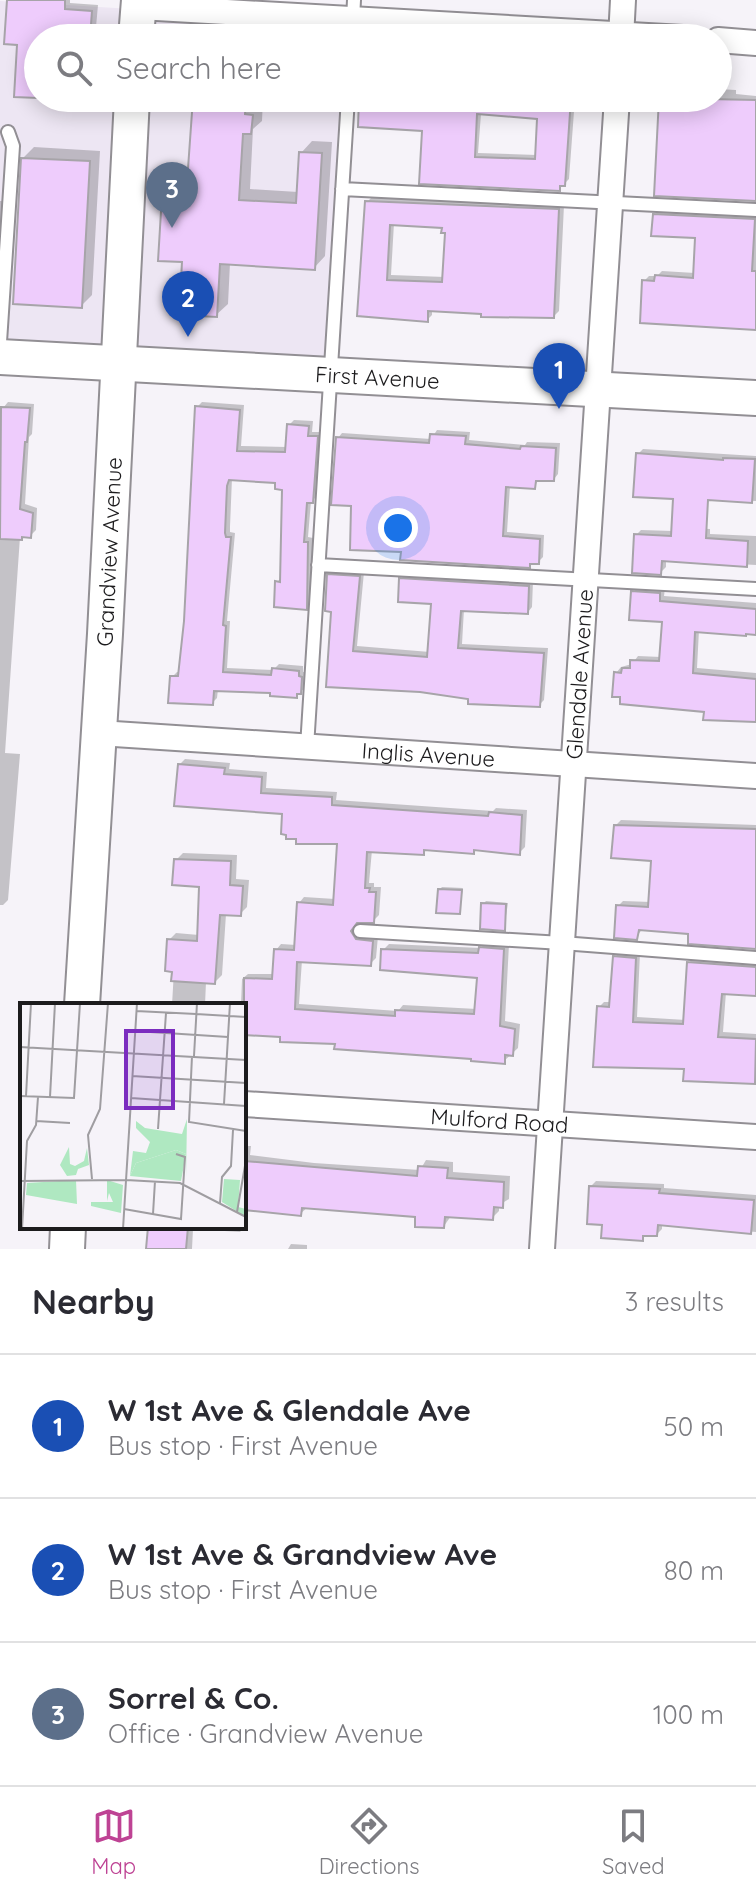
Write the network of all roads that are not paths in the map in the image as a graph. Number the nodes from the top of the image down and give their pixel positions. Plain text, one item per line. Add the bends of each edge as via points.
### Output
1 (623, 0) edge
2 (138, 15) edge
3 (353, 19) edge
4 (432, 24) edge
5 (622, 24) edge
6 (732, 41) edge
7 (756, 43) edge
8 (131, 112) edge
9 (347, 112) edge
10 (616, 112) edge
11 (8, 132) dead end
12 (342, 189) junction
13 (611, 201) junction
14 (756, 210) edge
15 (0, 342) edge
16 (0, 357) edge
17 (118, 364) junction
18 (330, 376) junction
19 (598, 390) junction
20 (756, 398) edge
21 (318, 565) junction
22 (585, 579) junction
23 (756, 589) edge
24 (99, 733) junction
25 (307, 747) junction
26 (573, 764) junction
27 (756, 776) edge
28 (360, 931) dead end
29 (562, 943) junction
30 (756, 958) edge
31 (82, 1003) edge
32 (246, 1104) edge
33 (550, 1124) junction
34 (756, 1137) edge
35 (68, 1229) edge
36 (67, 1249) edge
37 (542, 1249) edge

1 - 5 street
2 - 3 street
3 - 4 street
6 - 7 street
8 - 17 main road, Grandview Avenue
9 - 12 lane
10 - 13 street, Glendale Avenue
11 - 15 lane via 13,146
12 - 13 lane
12 - 18 lane
13 - 14 lane
13 - 19 street, Glendale Avenue
16 - 17 main road, First Avenue
17 - 18 main road, First Avenue
17 - 24 main road, Grandview Avenue
18 - 19 main road, First Avenue
18 - 21 lane
19 - 20 main road, First Avenue
19 - 22 street, Glendale Avenue
21 - 22 lane
21 - 25 lane
22 - 23 lane
22 - 26 street, Glendale Avenue
24 - 25 street, Inglis Avenue
24 - 31 main road, Grandview Avenue
25 - 26 street, Inglis Avenue
26 - 27 street, Inglis Avenue
26 - 29 street, Glendale Avenue
28 - 29 lane
29 - 30 lane
29 - 33 street, Glendale Avenue
32 - 33 street, Mulford Road
33 - 34 street, Mulford Road
33 - 37 street, Glendale Avenue
35 - 36 main road

